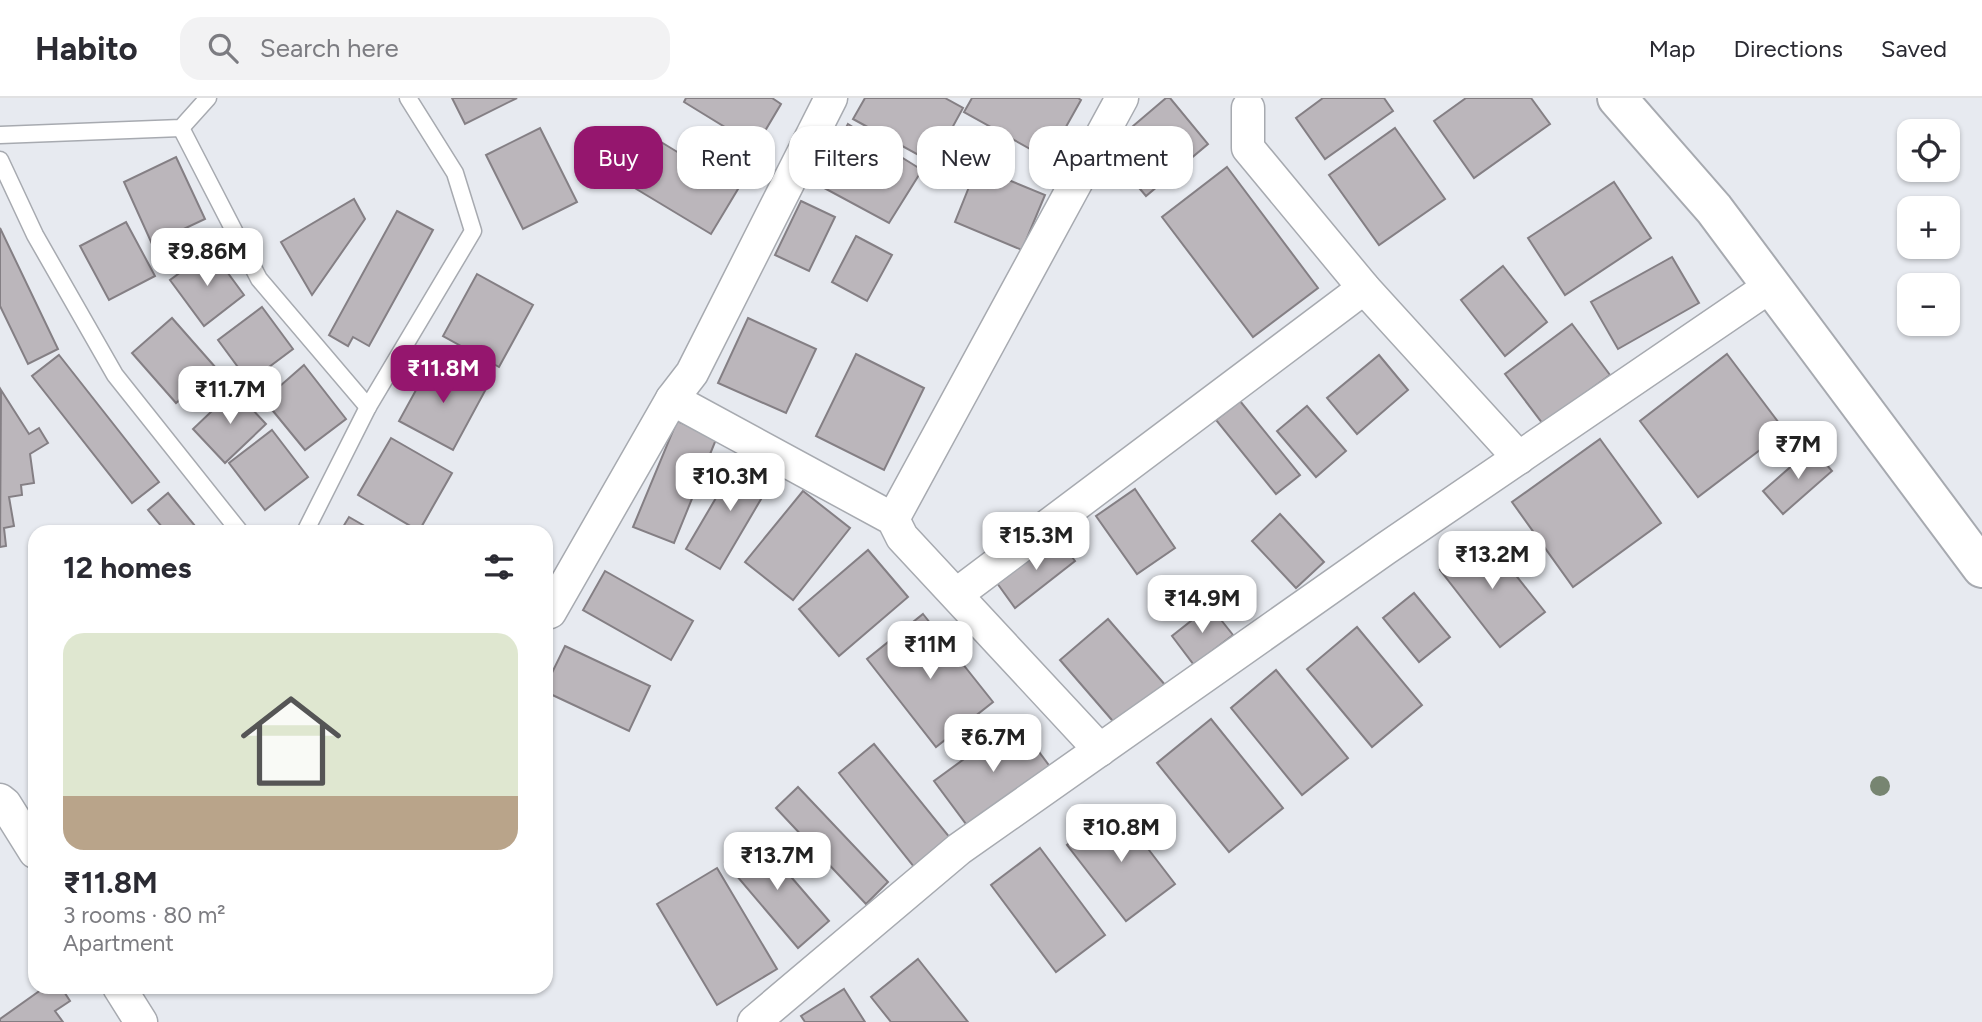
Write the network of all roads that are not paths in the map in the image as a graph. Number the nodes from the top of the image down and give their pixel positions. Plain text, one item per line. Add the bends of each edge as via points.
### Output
1 (208, 98) edge
2 (408, 98) edge
3 (831, 98) edge
4 (1122, 98) edge
5 (1617, 98) edge
6 (1251, 102) edge
7 (181, 128) junction
8 (0, 135) edge
9 (0, 160) edge
10 (1772, 285) junction
11 (1364, 288) junction
12 (672, 399) junction
13 (368, 407) junction
14 (1519, 458) junction
15 (893, 519) junction
16 (234, 525) edge
17 (309, 525) edge
18 (1982, 568) edge
19 (957, 594) junction
20 (553, 607) edge
21 (1100, 750) junction
22 (0, 800) edge
23 (28, 841) edge
24 (123, 994) edge
25 (141, 1022) edge
26 (754, 1022) edge

1 - 7 lane
2 - 13 lane via 456,173 473,231
3 - 12 street via 692,373
4 - 15 street
5 - 10 street via 1714,209
6 - 11 street via 1248,148
7 - 8 lane
7 - 13 lane via 259,279
9 - 16 lane via 35,236 115,375
10 - 14 street
10 - 18 street
11 - 14 street
11 - 19 street
12 - 15 street
12 - 20 street
13 - 17 lane
14 - 21 street
15 - 19 street via 901,537
19 - 21 street
21 - 26 street via 959,849
22 - 23 street
24 - 25 street

